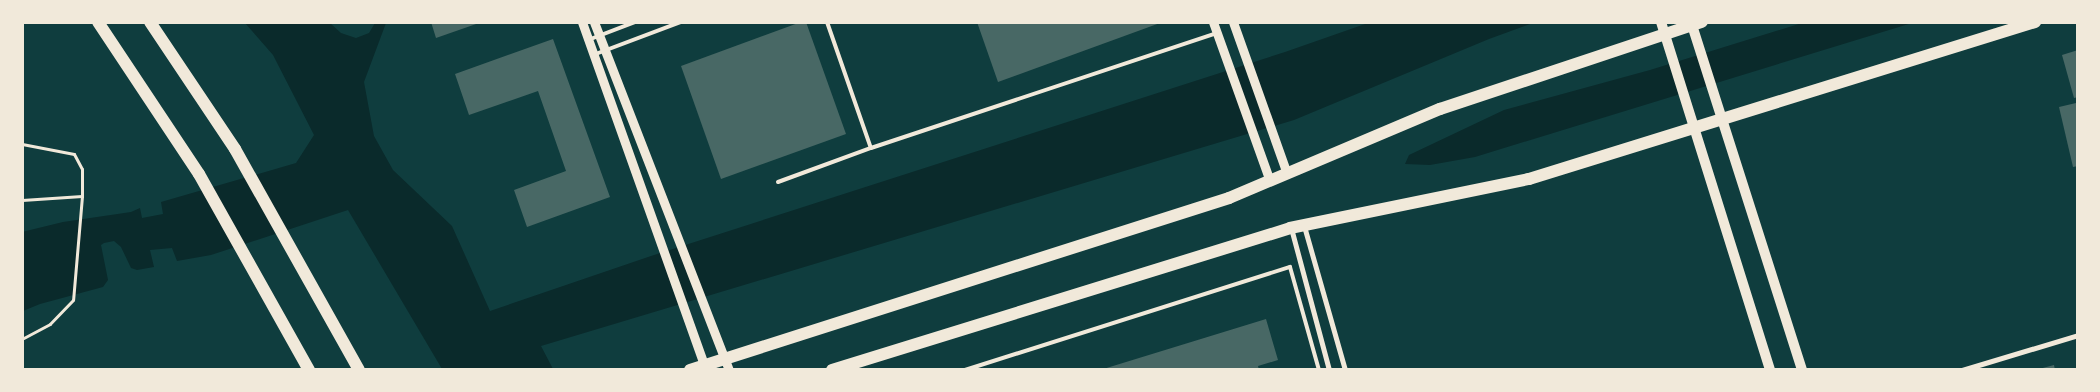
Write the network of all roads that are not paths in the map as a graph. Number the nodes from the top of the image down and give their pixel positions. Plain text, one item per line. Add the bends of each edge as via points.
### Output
1 (98, 22) edge
2 (150, 22) edge
3 (582, 22) edge
4 (594, 22) edge
5 (635, 22) edge
6 (681, 22) edge
7 (826, 22) edge
8 (1213, 22) edge
9 (1233, 22) edge
10 (2035, 22) edge
11 (1695, 24) edge
12 (1663, 28) edge
13 (1217, 33) junction
14 (599, 35) junction
15 (588, 40) junction
16 (604, 50) junction
17 (593, 55) junction
18 (1722, 119) junction
19 (1694, 128) junction
20 (871, 148) junction
21 (1287, 174) junction
22 (1270, 181) junction
23 (778, 182) dead end
24 (1304, 225) junction
25 (1290, 228) junction
26 (2078, 335) edge
27 (727, 364) edge
28 (706, 367) edge
29 (309, 370) edge
30 (359, 370) edge
31 (690, 370) edge
32 (832, 370) edge
33 (965, 370) edge
34 (1319, 370) edge
35 (1329, 370) edge
36 (1345, 370) edge
37 (1770, 370) edge
38 (1802, 370) edge
39 (1962, 370) edge

1 - 29 main road via 199,174
2 - 30 main road via 235,149
3 - 15 street
4 - 14 street
5 - 14 lane
6 - 16 lane
7 - 20 lane
8 - 13 street
9 - 21 street
10 - 18 main road
11 - 12 main road
11 - 18 main road
12 - 19 main road
12 - 21 main road via 1440,109
13 - 20 lane
13 - 22 street
14 - 15 lane
14 - 16 street
15 - 17 street
16 - 17 lane
16 - 27 street
17 - 28 street
18 - 19 main road
18 - 38 main road
19 - 24 main road via 1529,179
19 - 37 main road
20 - 23 lane
21 - 22 main road
22 - 27 main road via 1229,198
24 - 25 main road
24 - 36 street
25 - 32 main road
25 - 35 street
26 - 39 street
27 - 28 main road
28 - 31 main road
33 - 34 lane via 1290,267

